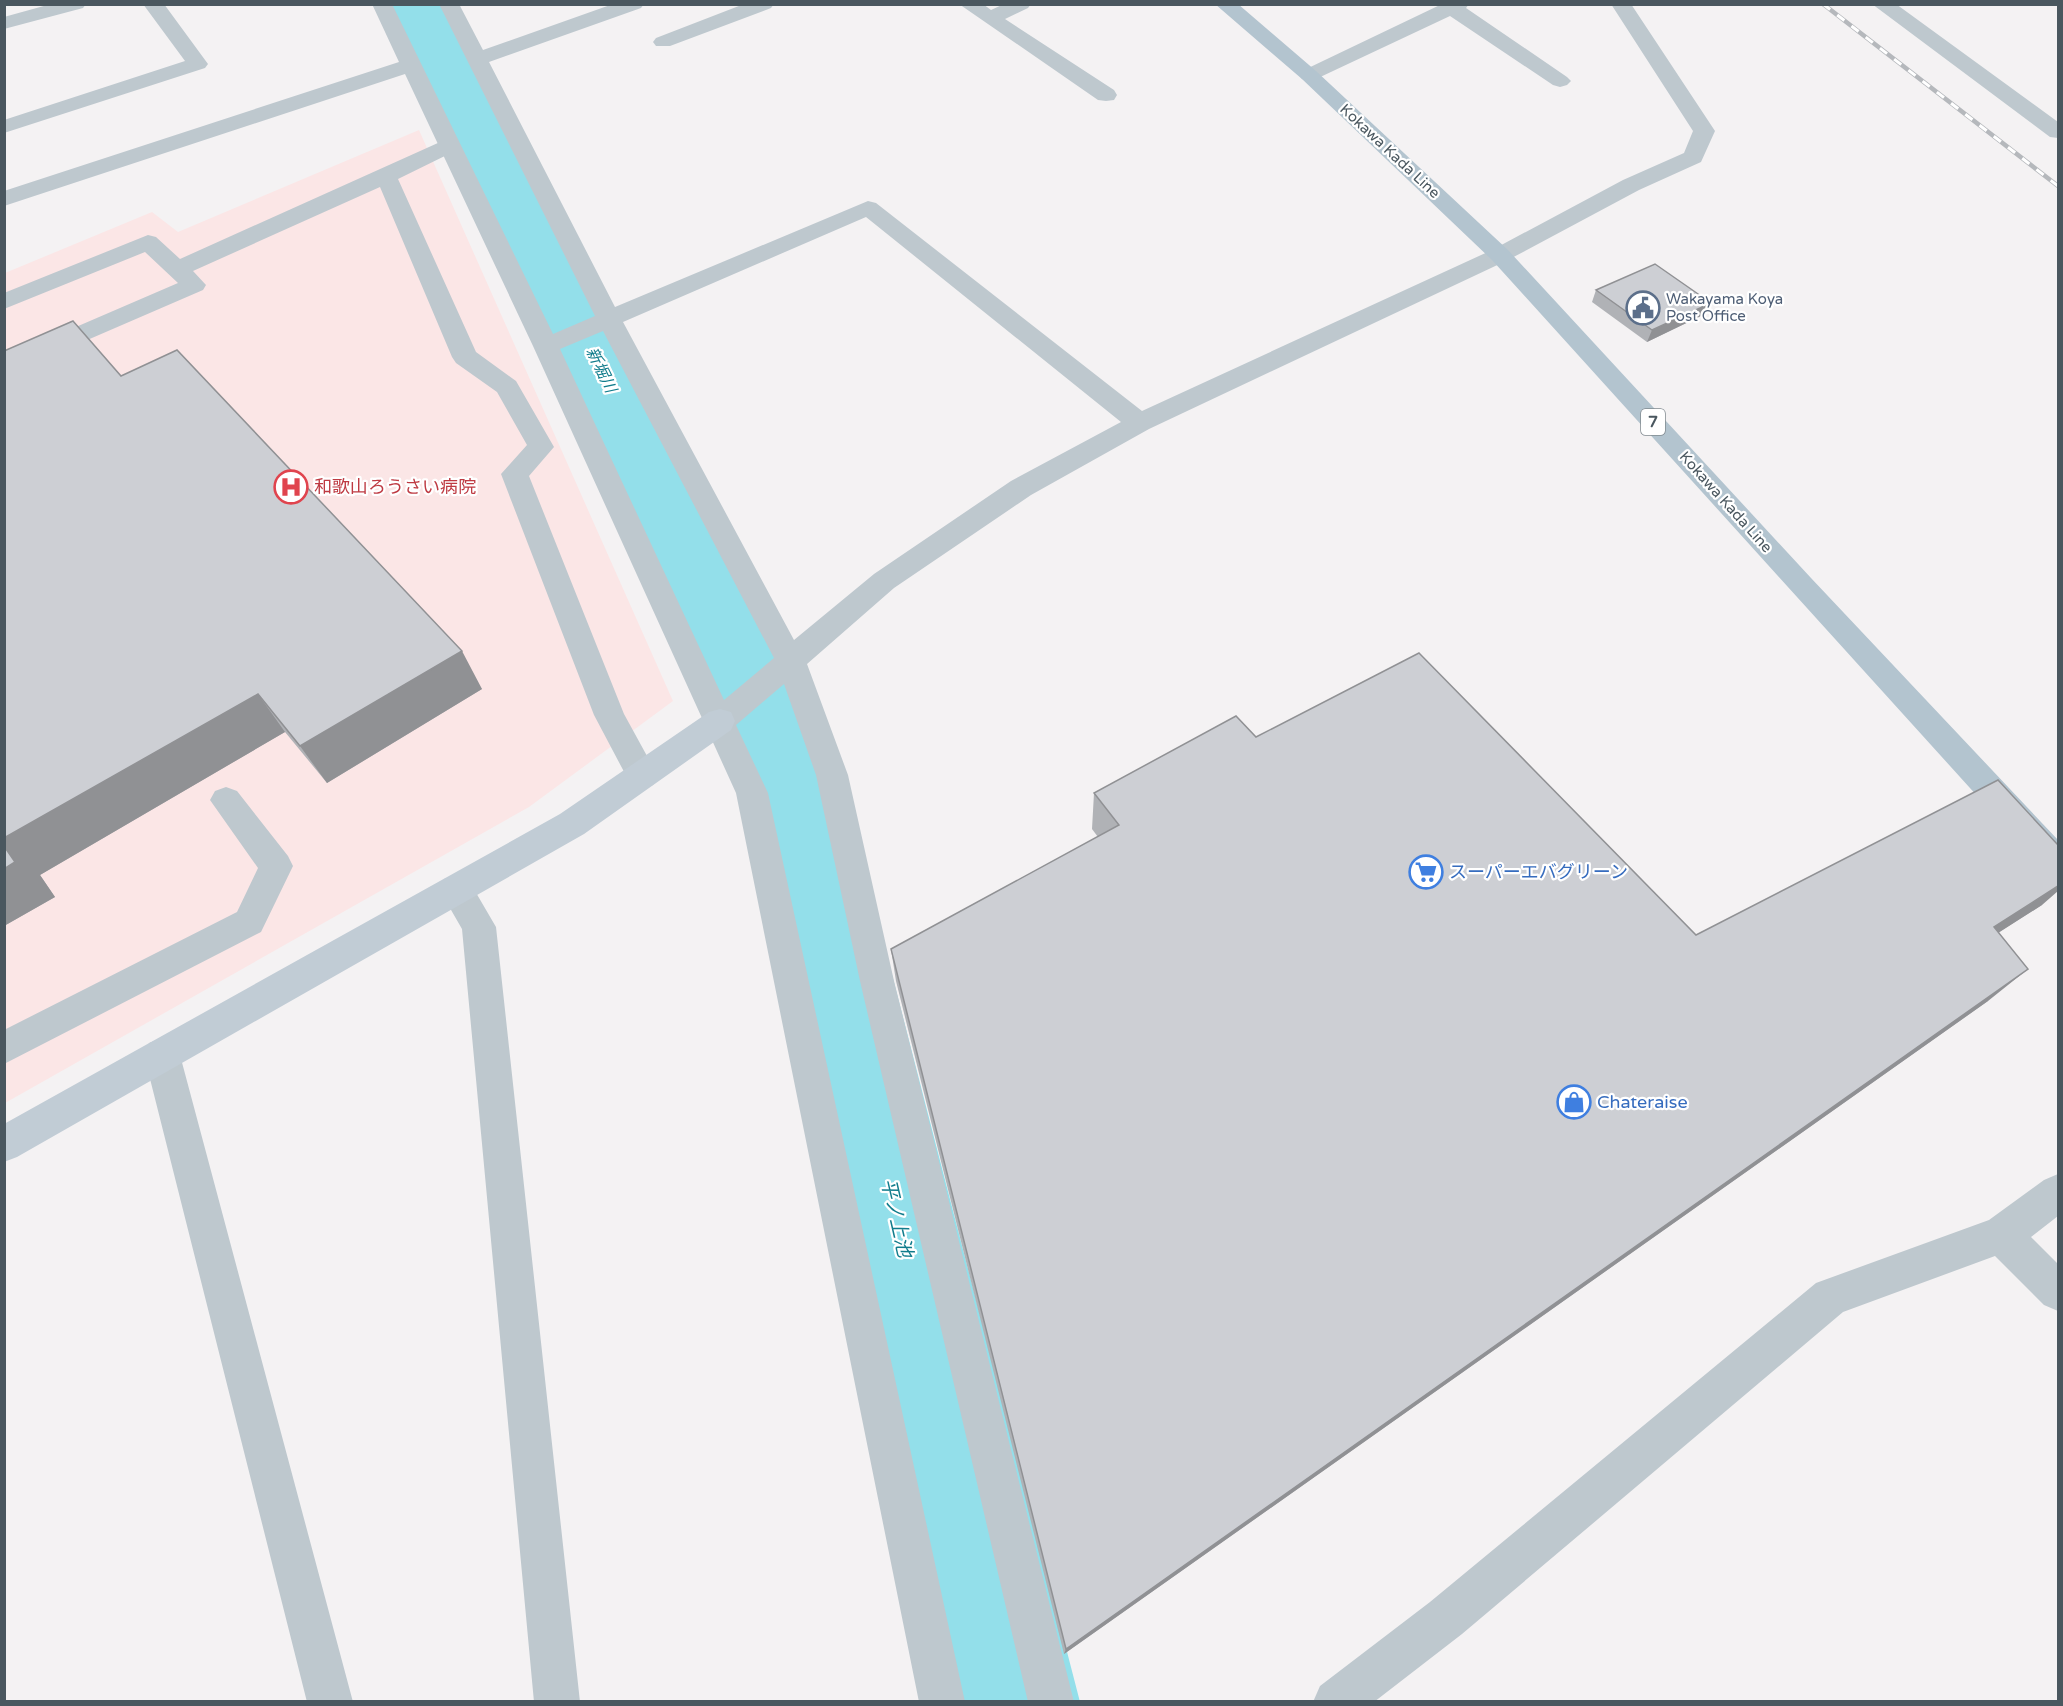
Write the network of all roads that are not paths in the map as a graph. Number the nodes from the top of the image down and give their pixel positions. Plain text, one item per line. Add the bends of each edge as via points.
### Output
1 (76, 4) edge
2 (153, 4) edge
3 (382, 4) edge
4 (449, 4) edge
5 (634, 4) edge
6 (764, 4) edge
7 (969, 4) edge
8 (1021, 4) edge
9 (1225, 4) edge
10 (1621, 4) edge
11 (1882, 4) edge
12 (1456, 6) edge
13 (990, 18) junction
14 (4, 23) edge
15 (663, 42) dead end
16 (477, 59) junction
17 (411, 65) junction
18 (1309, 75) junction
19 (1560, 81) dead end
20 (1106, 95) dead end
21 (4, 127) edge
22 (2058, 132) edge
23 (449, 145) junction
24 (386, 176) junction
25 (4, 199) edge
26 (1500, 255) junction
27 (185, 277) junction
28 (4, 302) edge
29 (609, 318) junction
30 (546, 346) junction
31 (4, 368) edge
32 (1140, 423) junction
33 (790, 660) junction
34 (720, 722) junction
35 (642, 776) junction
36 (226, 800) dead end
37 (2058, 862) edge
38 (456, 889) junction
39 (4, 1048) edge
40 (162, 1055) junction
41 (4, 1144) edge
42 (2058, 1193) edge
43 (2001, 1235) junction
44 (2058, 1292) edge
45 (330, 1701) edge
46 (557, 1701) edge
47 (942, 1701) edge
48 (1051, 1701) edge
49 (1336, 1701) edge

1 - 14 street
2 - 21 street via 198,64
3 - 17 street
4 - 16 street
5 - 16 street
6 - 15 street
7 - 13 street
8 - 13 street
9 - 18 main road, Kokawa Kada Line / 7
10 - 26 street via 1704,131 1693,157 1631,185
11 - 22 street
12 - 18 street
12 - 19 street
13 - 20 street
16 - 29 street
17 - 23 street
17 - 25 street
18 - 26 main road, Kokawa Kada Line / 7
23 - 24 street
23 - 30 street
24 - 27 street
24 - 35 street via 465,357 507,387 541,447 515,474 609,715
26 - 32 street
26 - 37 main road, Kokawa Kada Line / 7
27 - 28 street via 148,242
27 - 31 street
29 - 30 street
29 - 32 street via 868,208
29 - 33 street
30 - 34 street
32 - 33 street via 1011,494 884,581
33 - 34 street
33 - 48 street via 832,775 880,993
34 - 35 street
34 - 47 street via 752,793
35 - 38 street via 572,824
36 - 39 street via 276,866 249,922
38 - 40 street
38 - 46 street via 479,927
40 - 41 street
40 - 45 street
42 - 43 street
43 - 44 street
43 - 49 street via 1830,1297 1446,1617

